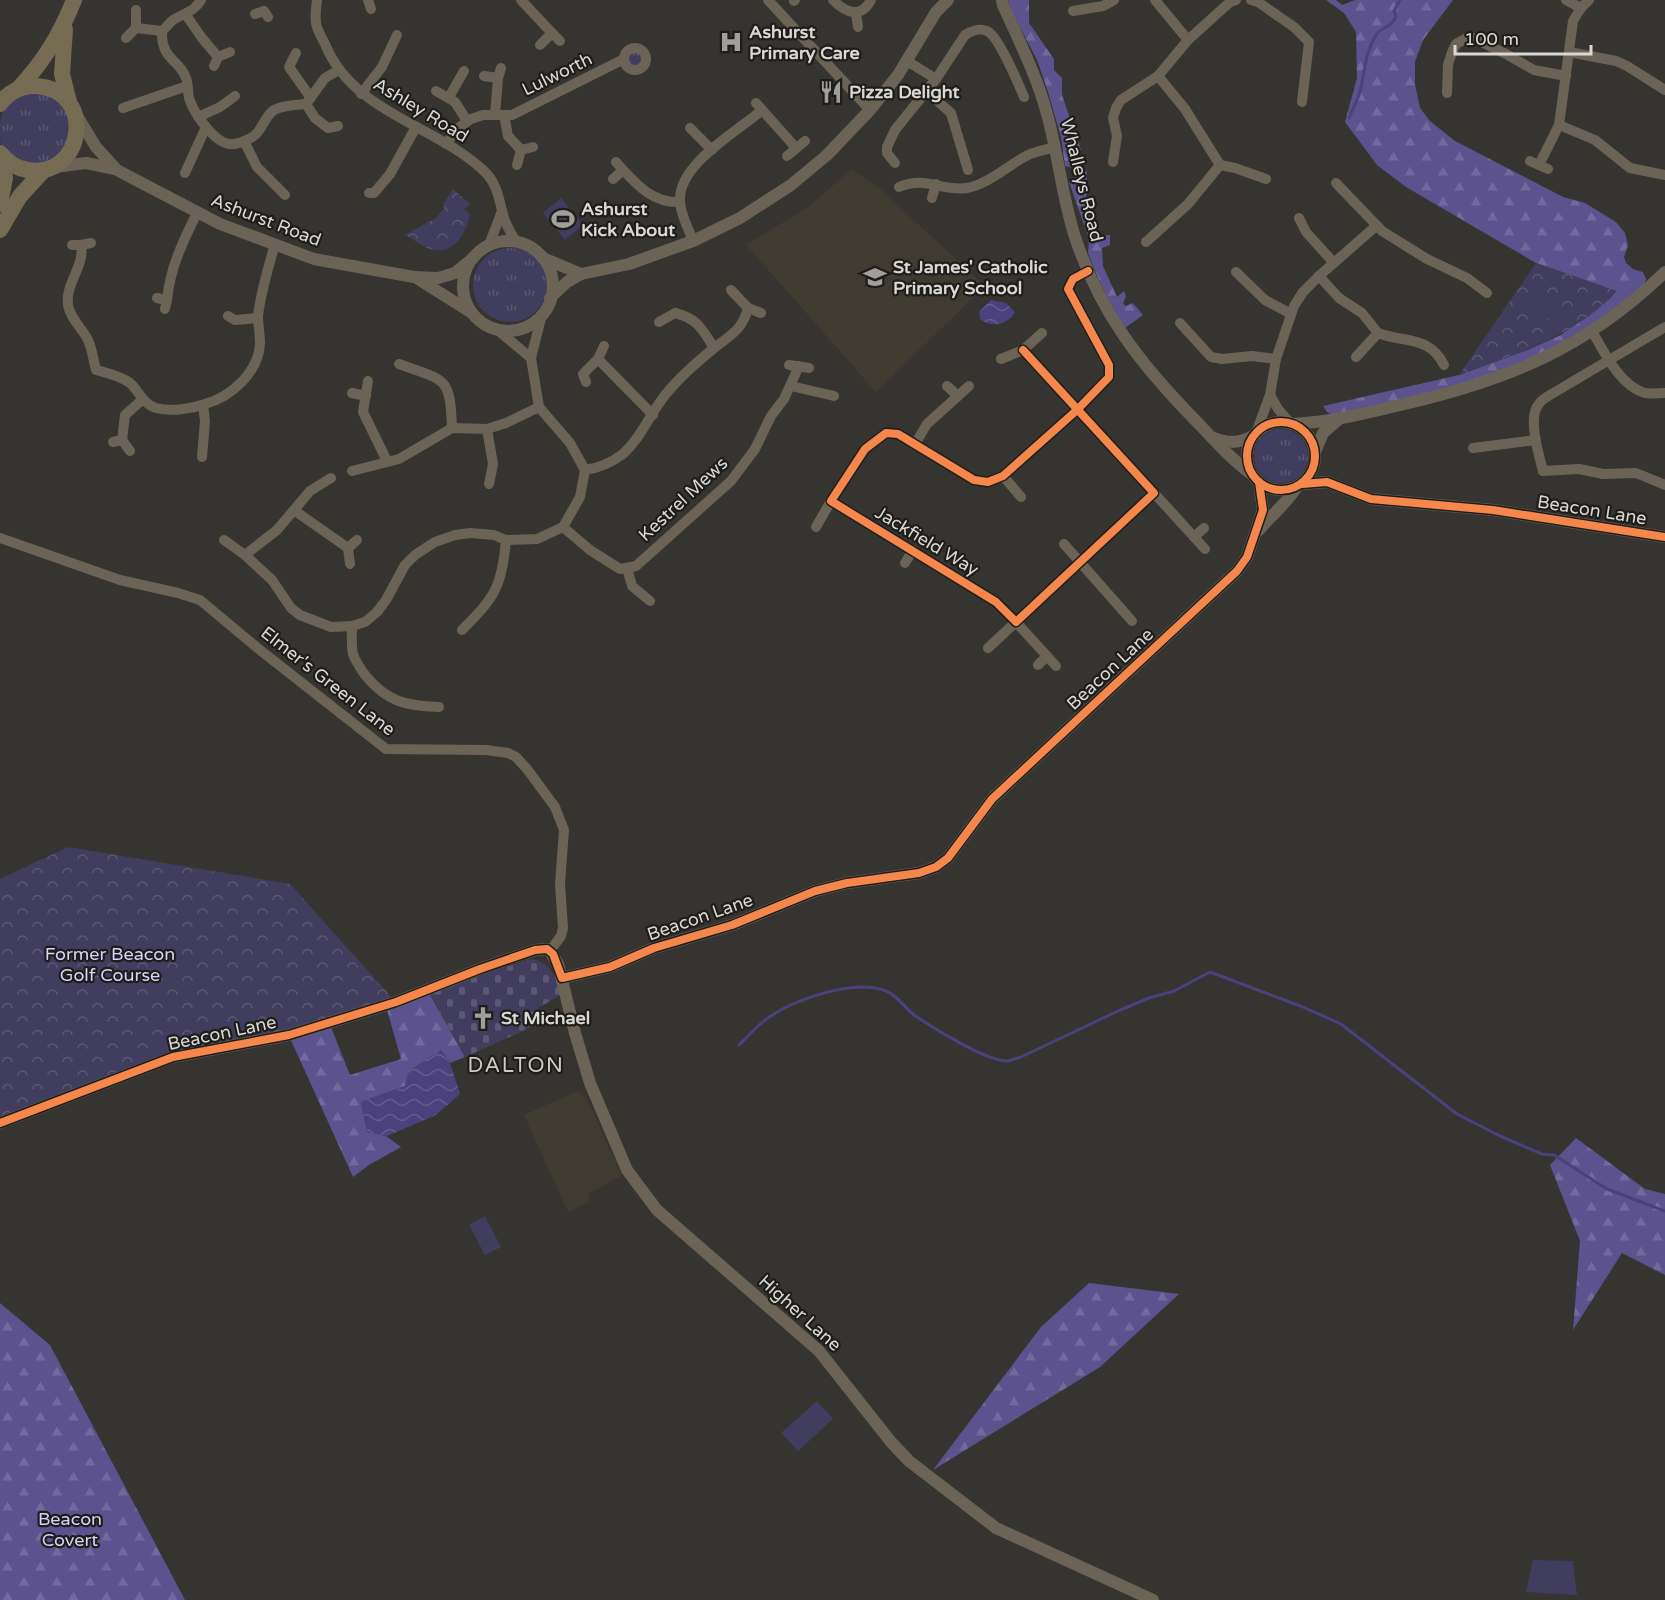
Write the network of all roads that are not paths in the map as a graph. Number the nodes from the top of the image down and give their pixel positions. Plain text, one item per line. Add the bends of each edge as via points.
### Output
1 (74, 0) edge
2 (201, 0) edge
3 (270, 0) edge
4 (317, 0) edge
5 (521, 0) edge
6 (768, 0) edge
7 (833, 0) edge
8 (871, 0) edge
9 (948, 0) edge
10 (1114, 0) edge
11 (1155, 0) edge
12 (1236, 0) edge
13 (1251, 0) edge
14 (1566, 0) edge
15 (1000, 2) edge
16 (1585, 4) edge
17 (937, 6) edge
18 (136, 10) dead end
19 (1073, 11) dead end
20 (856, 13) junction
21 (262, 14) dead end
22 (186, 15) junction
23 (66, 22) junction
24 (858, 27) dead end
25 (136, 28) junction
26 (162, 31) junction
27 (397, 35) dead end
28 (126, 39) dead end
29 (1188, 40) junction
30 (540, 45) dead end
31 (230, 52) dead end
32 (1569, 52) junction
33 (296, 53) dead end
34 (624, 59) dead end
35 (907, 61) junction
36 (339, 70) junction
37 (464, 71) dead end
38 (484, 76) dead end
39 (1158, 76) junction
40 (1566, 76) junction
41 (936, 79) junction
42 (187, 86) junction
43 (1665, 90) edge
44 (436, 91) dead end
45 (926, 91) junction
46 (1447, 93) dead end
47 (361, 94) junction
48 (7, 96) edge
49 (235, 96) dead end
50 (448, 97) junction
51 (1024, 97) dead end
52 (308, 101) junction
53 (1302, 102) dead end
54 (71, 106) junction
55 (123, 108) dead end
56 (870, 110) junction
57 (500, 115) junction
58 (198, 117) junction
59 (467, 122) junction
60 (1559, 125) junction
61 (206, 127) junction
62 (416, 127) junction
63 (690, 128) dead end
64 (331, 130) dead end
65 (244, 141) junction
66 (446, 144) junction
67 (533, 147) dead end
68 (1055, 147) junction
69 (521, 150) junction
70 (712, 150) junction
71 (1, 154) edge
72 (787, 156) dead end
73 (1113, 162) dead end
74 (895, 163) dead end
75 (517, 165) dead end
76 (1220, 165) junction
77 (1539, 165) dead end
78 (47, 169) junction
79 (115, 169) junction
80 (968, 170) dead end
81 (185, 173) dead end
82 (1665, 175) edge
83 (613, 179) dead end
84 (1266, 179) dead end
85 (1335, 182) dead end
86 (936, 184) junction
87 (899, 187) dead end
88 (369, 193) dead end
89 (285, 195) dead end
90 (932, 198) dead end
91 (680, 202) junction
92 (0, 204) edge
93 (502, 211) junction
94 (197, 213) junction
95 (1299, 216) dead end
96 (1376, 226) junction
97 (0, 230) edge
98 (693, 241) junction
99 (516, 242) junction
100 (1146, 242) dead end
101 (81, 244) dead end
102 (275, 244) junction
103 (489, 245) junction
104 (543, 258) junction
105 (471, 260) junction
106 (1334, 263) junction
107 (1088, 271) junction
108 (1236, 271) dead end
109 (1665, 272) edge
110 (586, 273) junction
111 (1319, 276) junction
112 (414, 277) junction
113 (731, 290) dead end
114 (1487, 293) dead end
115 (550, 298) junction
116 (163, 302) dead end
117 (748, 308) junction
118 (761, 313) dead end
119 (473, 314) junction
120 (542, 314) junction
121 (1291, 314) junction
122 (228, 316) dead end
123 (258, 318) junction
124 (659, 322) dead end
125 (1180, 322) dead end
126 (1665, 327) edge
127 (495, 328) junction
128 (1592, 331) junction
129 (1042, 333) dead end
130 (1378, 333) junction
131 (604, 346) dead end
132 (714, 348) junction
133 (1023, 350) junction
134 (1356, 357) dead end
135 (531, 358) junction
136 (598, 359) junction
137 (1001, 359) dead end
138 (1276, 359) junction
139 (1610, 360) junction
140 (399, 363) dead end
141 (799, 366) dead end
142 (1444, 366) dead end
143 (96, 370) junction
144 (87, 378) dead end
145 (368, 381) dead end
146 (586, 381) dead end
147 (791, 386) junction
148 (947, 386) dead end
149 (969, 386) dead end
150 (352, 393) dead end
151 (1665, 393) edge
152 (1270, 395) junction
153 (366, 396) junction
154 (834, 396) dead end
155 (958, 396) junction
156 (143, 399) junction
157 (203, 405) junction
158 (539, 407) junction
159 (1077, 410) junction
160 (653, 415) junction
161 (1339, 420) junction
162 (1291, 424) junction
163 (452, 428) junction
164 (488, 429) junction
165 (1256, 434) junction
166 (1211, 437) junction
167 (1536, 440) junction
168 (915, 444) junction
169 (1473, 448) dead end
170 (130, 451) dead end
171 (1315, 454) junction
172 (202, 457) dead end
173 (387, 461) junction
174 (585, 470) junction
175 (352, 471) dead end
176 (1003, 476) junction
177 (331, 478) dead end
178 (1256, 478) junction
179 (489, 484) dead end
180 (1335, 484) junction
181 (1300, 485) junction
182 (1665, 485) edge
183 (1154, 493) junction
184 (1020, 497) dead end
185 (831, 501) junction
186 (295, 510) junction
187 (563, 527) junction
188 (816, 527) dead end
189 (1204, 528) dead end
190 (1255, 535) junction
191 (1194, 537) junction
192 (1665, 537) edge
193 (0, 538) edge
194 (224, 540) dead end
195 (357, 540) dead end
196 (506, 540) junction
197 (1064, 544) dead end
198 (348, 549) junction
199 (1205, 549) dead end
200 (913, 550) junction
201 (245, 555) junction
202 (905, 563) dead end
203 (1080, 563) junction
204 (350, 564) dead end
205 (627, 567) junction
206 (650, 601) dead end
207 (1133, 620) dead end
208 (1016, 622) junction
209 (352, 626) junction
210 (462, 630) dead end
211 (988, 648) dead end
212 (1047, 656) junction
213 (1038, 665) dead end
214 (1056, 666) dead end
215 (439, 706) dead end
216 (550, 951) junction
217 (562, 978) junction
218 (0, 1123) edge
219 (1153, 1600) edge

1 - 23 main road
2 - 22 street
3 - 21 street
4 - 36 street, Ashley Road via 316,23
5 - 30 street via 556,37
6 - 56 street
7 - 20 street
8 - 20 street
9 - 17 street
10 - 19 street
11 - 29 street
12 - 29 street
13 - 53 street via 1294,27 1309,42
14 - 16 street
15 - 68 street, Whalleys Road via 1028,59
16 - 32 street via 1573,21
17 - 35 street
18 - 25 street
20 - 24 street
22 - 26 street via 173,20
22 - 31 street via 216,62
23 - 48 main road via 41,64
23 - 54 main road via 62,74
25 - 26 street
25 - 28 street
26 - 42 street via 166,52 186,77
27 - 47 street via 382,68
29 - 39 street
32 - 40 street
32 - 43 street via 1616,61
33 - 52 street via 289,67
34 - 57 street, Lulworth via 512,115
35 - 41 street
35 - 56 street
36 - 47 street, Ashley Road
36 - 52 street via 325,78
37 - 50 street
38 - 57 street, Lulworth via 500,73
39 - 73 street via 1121,100 1116,108
39 - 76 street via 1185,109
40 - 46 street via 1534,70 1467,38 1456,44 1452,52
40 - 60 street
41 - 45 street
41 - 51 street via 965,35 987,31
42 - 55 street
42 - 58 street
44 - 50 street
45 - 74 street via 891,137 887,153
45 - 80 street via 951,113
47 - 62 street, Ashley Road
48 - 54 main road via 32,86 46,87
49 - 58 street
50 - 59 street
52 - 64 street via 315,118
52 - 65 street via 274,110 260,130
54 - 78 main road via 77,120 75,143 61,162
54 - 79 street, Ashurst Road
56 - 98 street via 839,144 779,193
57 - 59 street, Lulworth via 483,115
57 - 69 street, Lulworth via 508,136
58 - 61 street
59 - 66 street
60 - 77 street
60 - 82 street via 1595,140 1630,168
61 - 65 street via 229,144
61 - 81 street
62 - 66 street, Ashley Road
62 - 88 street via 384,183
63 - 70 street
65 - 89 street via 257,167
66 - 93 street, Ashley Road via 492,179
67 - 69 street
68 - 86 street via 1030,154 972,186
68 - 107 street, Whalleys Road via 1074,232
69 - 75 street
70 - 72 street via 759,107 801,145
70 - 91 street via 689,173
71 - 78 main road via 21,169
71 - 92 main road via 5,178
76 - 84 street
76 - 100 street via 1188,204
78 - 79 street, Ashurst Road via 86,163
78 - 97 main road via 20,196
79 - 94 street, Ashurst Road
83 - 91 street via 620,166 646,193
85 - 96 street
86 - 87 street via 915,182
86 - 90 street
91 - 98 street
93 - 99 street, Ashley Road
93 - 103 street, Ashley Road
94 - 102 street, Ashurst Road
94 - 116 street via 176,257
95 - 106 street via 1306,232
96 - 106 street
96 - 114 street
98 - 110 street
99 - 103 street
99 - 104 street
101 - 143 street via 81,262 70,287 68,304 89,343
102 - 112 street, Ashurst Road via 314,260
102 - 123 street
103 - 105 street
104 - 110 street
104 - 115 street via 552,277
105 - 112 street, Ashurst Road via 455,273 438,278
105 - 119 street via 463,287
106 - 111 street
107 - 159 street via 1073,279 1068,289 1110,373
107 - 166 street, Whalleys Road via 1140,360
108 - 121 street via 1272,306
109 - 128 street
110 - 115 street via 567,282
111 - 121 street via 1303,292
111 - 130 street
112 - 119 street, Ashurst Road
113 - 117 street
115 - 120 street
117 - 118 street
117 - 132 street via 745,321
119 - 127 street
120 - 127 street via 519,329
120 - 135 street
121 - 138 street
122 - 123 street via 235,320
123 - 157 street via 260,346 252,368 240,385
124 - 132 street via 675,313 688,316 703,329
125 - 138 street via 1211,357
126 - 139 street
127 - 135 street
128 - 139 street
128 - 161 street via 1555,353 1492,380
129 - 133 street
130 - 134 street
130 - 142 street via 1426,345 1436,352
131 - 136 street
132 - 160 street via 665,395
133 - 137 street
133 - 159 street
135 - 158 street
136 - 146 street via 583,374
136 - 160 street
138 - 152 street
139 - 151 street via 1627,382 1644,393
139 - 167 street via 1538,404 1534,413
140 - 163 street via 446,385 451,398
141 - 147 street, Kestrel Mews
143 - 144 street
143 - 156 street via 127,381
145 - 153 street
147 - 154 street
147 - 205 street, Kestrel Mews via 755,449 731,481 636,566
148 - 155 street
149 - 155 street
150 - 153 street
152 - 162 street
152 - 165 street
153 - 173 street via 363,412
155 - 168 street via 922,430
156 - 157 street via 152,407 165,410
156 - 170 street via 125,415 118,441
157 - 172 street
158 - 164 street
158 - 174 street via 570,443
159 - 176 street
159 - 183 street
160 - 174 street via 635,443 620,456 601,467
161 - 162 street
161 - 171 street via 1323,433
162 - 165 street via 1272,424
162 - 171 street via 1308,435
163 - 164 street
163 - 173 street via 399,459
164 - 179 street via 493,464
165 - 166 street via 1236,443
165 - 178 street via 1247,454
166 - 178 street, Whalleys Road
167 - 169 street
167 - 182 street via 1543,471 1636,473
168 - 176 street via 974,480 988,482
168 - 185 street via 892,432 881,435 860,456
171 - 180 street
171 - 181 street via 1314,466
173 - 175 street
174 - 187 street via 580,497
176 - 184 street
177 - 186 street via 310,491
178 - 181 street via 1276,490
178 - 190 street, Beacon Lane via 1263,510
180 - 181 street, Beacon Lane
180 - 192 street, Beacon Lane via 1371,499 1492,510
181 - 190 street, Beacon Lane
183 - 191 street
183 - 203 street
185 - 188 street
185 - 200 street, Jackfield Way
186 - 198 street
186 - 201 street
187 - 196 street via 537,539
187 - 205 street via 602,559 620,569
189 - 191 street
190 - 217 street, Beacon Lane via 1238,571 992,799 948,858 936,867 814,891 732,925 654,948 610,967
191 - 199 street
193 - 216 street, Elmer's Green Lane via 120,580 200,600 386,749 486,750 516,757 555,807 564,830 560,884 563,928
194 - 201 street
195 - 198 street
196 - 209 street via 470,533 435,542 405,565 377,612
196 - 210 street via 498,586 485,607
197 - 203 street
198 - 204 street
200 - 202 street
200 - 208 street, Jackfield Way via 996,602
201 - 209 street via 272,580 300,615 332,627
203 - 207 street
203 - 208 street
205 - 206 street via 633,585
208 - 211 street
208 - 212 street, Jackfield Way
209 - 215 street via 353,654 375,687 392,700 413,706
212 - 213 street
212 - 214 street, Jackfield Way
216 - 217 street
216 - 218 street, Beacon Lane via 535,950 396,1002 289,1035 173,1057
217 - 219 street, Higher Lane via 590,1083 627,1170 657,1210 819,1351 909,1461 996,1528

